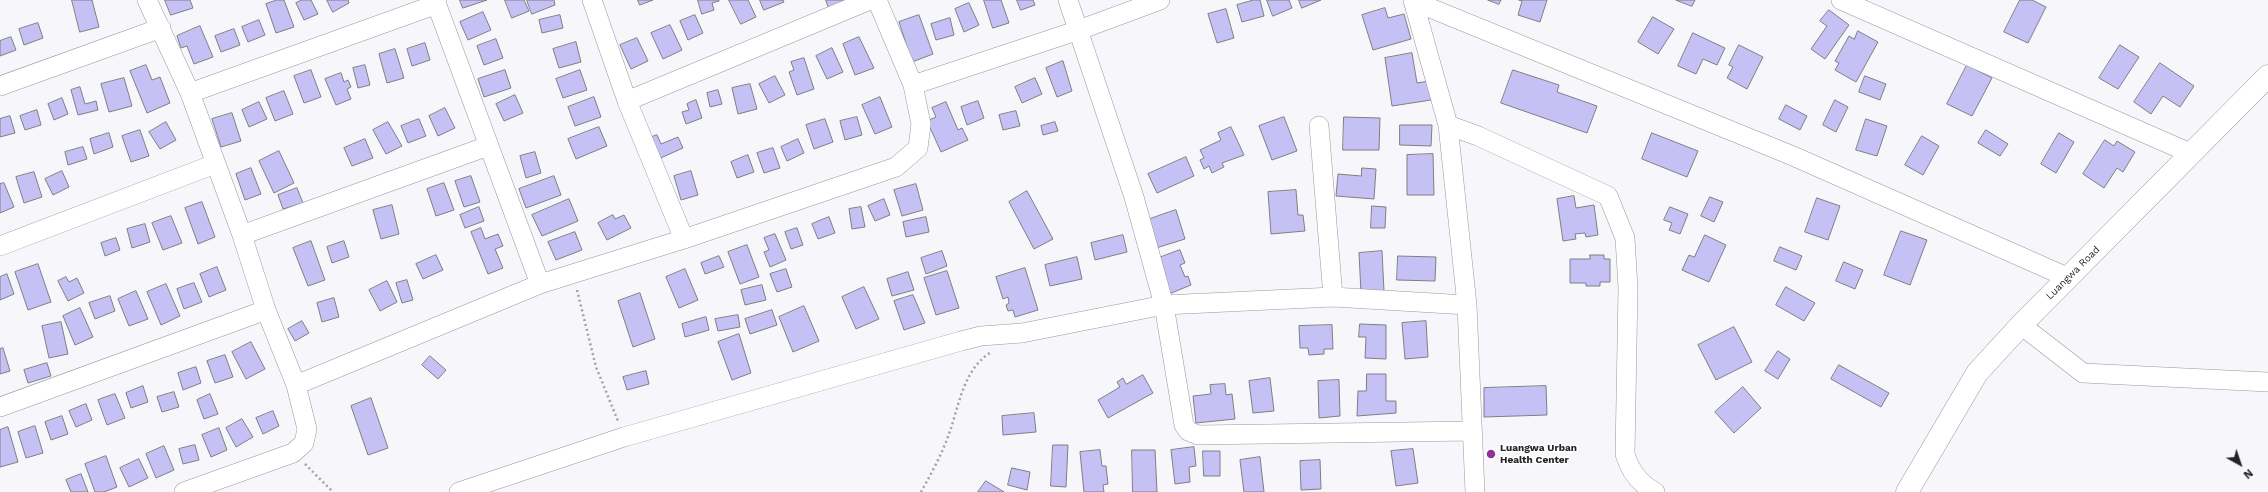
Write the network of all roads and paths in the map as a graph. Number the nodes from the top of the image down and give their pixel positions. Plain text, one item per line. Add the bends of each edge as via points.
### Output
1 (148, 0) edge
2 (592, 0) edge
3 (870, 0) edge
4 (877, 0) edge
5 (1068, 0) edge
6 (1160, 0) edge
7 (1413, 0) edge
8 (1841, 0) edge
9 (436, 2) edge
10 (162, 28) junction
11 (1079, 30) junction
12 (2268, 76) edge
13 (913, 85) junction
14 (0, 86) edge
15 (190, 93) junction
16 (627, 101) junction
17 (1448, 125) junction
18 (1319, 126) dead end
19 (488, 146) junction
20 (2190, 153) junction
21 (215, 164) junction
22 (242, 235) junction
23 (684, 239) junction
24 (0, 246) edge
25 (574, 274) junction
26 (2069, 278) junction
27 (540, 284) junction
28 (1333, 297) junction
29 (1164, 305) junction
30 (1467, 305) junction
31 (266, 310) junction
32 (2021, 325) junction
33 (991, 353) dead end
34 (2268, 382) edge
35 (296, 385) junction
36 (0, 408) edge
37 (1472, 431) junction
38 (624, 437) junction
39 (293, 453) junction
40 (184, 492) edge
41 (333, 492) edge
42 (459, 492) edge
43 (921, 492) edge
44 (1475, 492) edge
45 (1655, 492) edge
46 (1907, 492) edge

1 - 10 street
2 - 16 street
3 - 16 street
4 - 13 street
5 - 11 street
6 - 11 street
7 - 17 street
7 - 26 street via 1793,156
8 - 20 street
9 - 15 street
9 - 19 street
10 - 14 street
10 - 15 street
11 - 13 street
11 - 29 street via 1134,197
12 - 20 street, Luangwa Road
13 - 23 street via 921,124 918,148 896,167
15 - 21 street
16 - 23 street
17 - 30 street
17 - 45 street via 1478,136 1608,196 1625,238 1628,288 1625,454 1628,465 1637,478
18 - 28 street
19 - 22 street
19 - 27 street
20 - 26 street, Luangwa Road
21 - 22 street
21 - 24 street
22 - 31 street
23 - 25 street
25 - 27 street
25 - 38 path via 596,367
26 - 32 street, Luangwa Road
27 - 35 street
28 - 29 street
28 - 30 street
29 - 37 street via 1184,425 1188,431 1198,435
29 - 38 street via 1022,333 980,336
30 - 37 street
31 - 35 street
31 - 36 street
32 - 34 street via 2082,373
32 - 46 street, Luangwa Road via 1977,373
33 - 43 path via 979,360 965,386 949,435
35 - 39 street via 307,428 304,443
37 - 44 street
38 - 42 street
39 - 40 street
39 - 41 path

